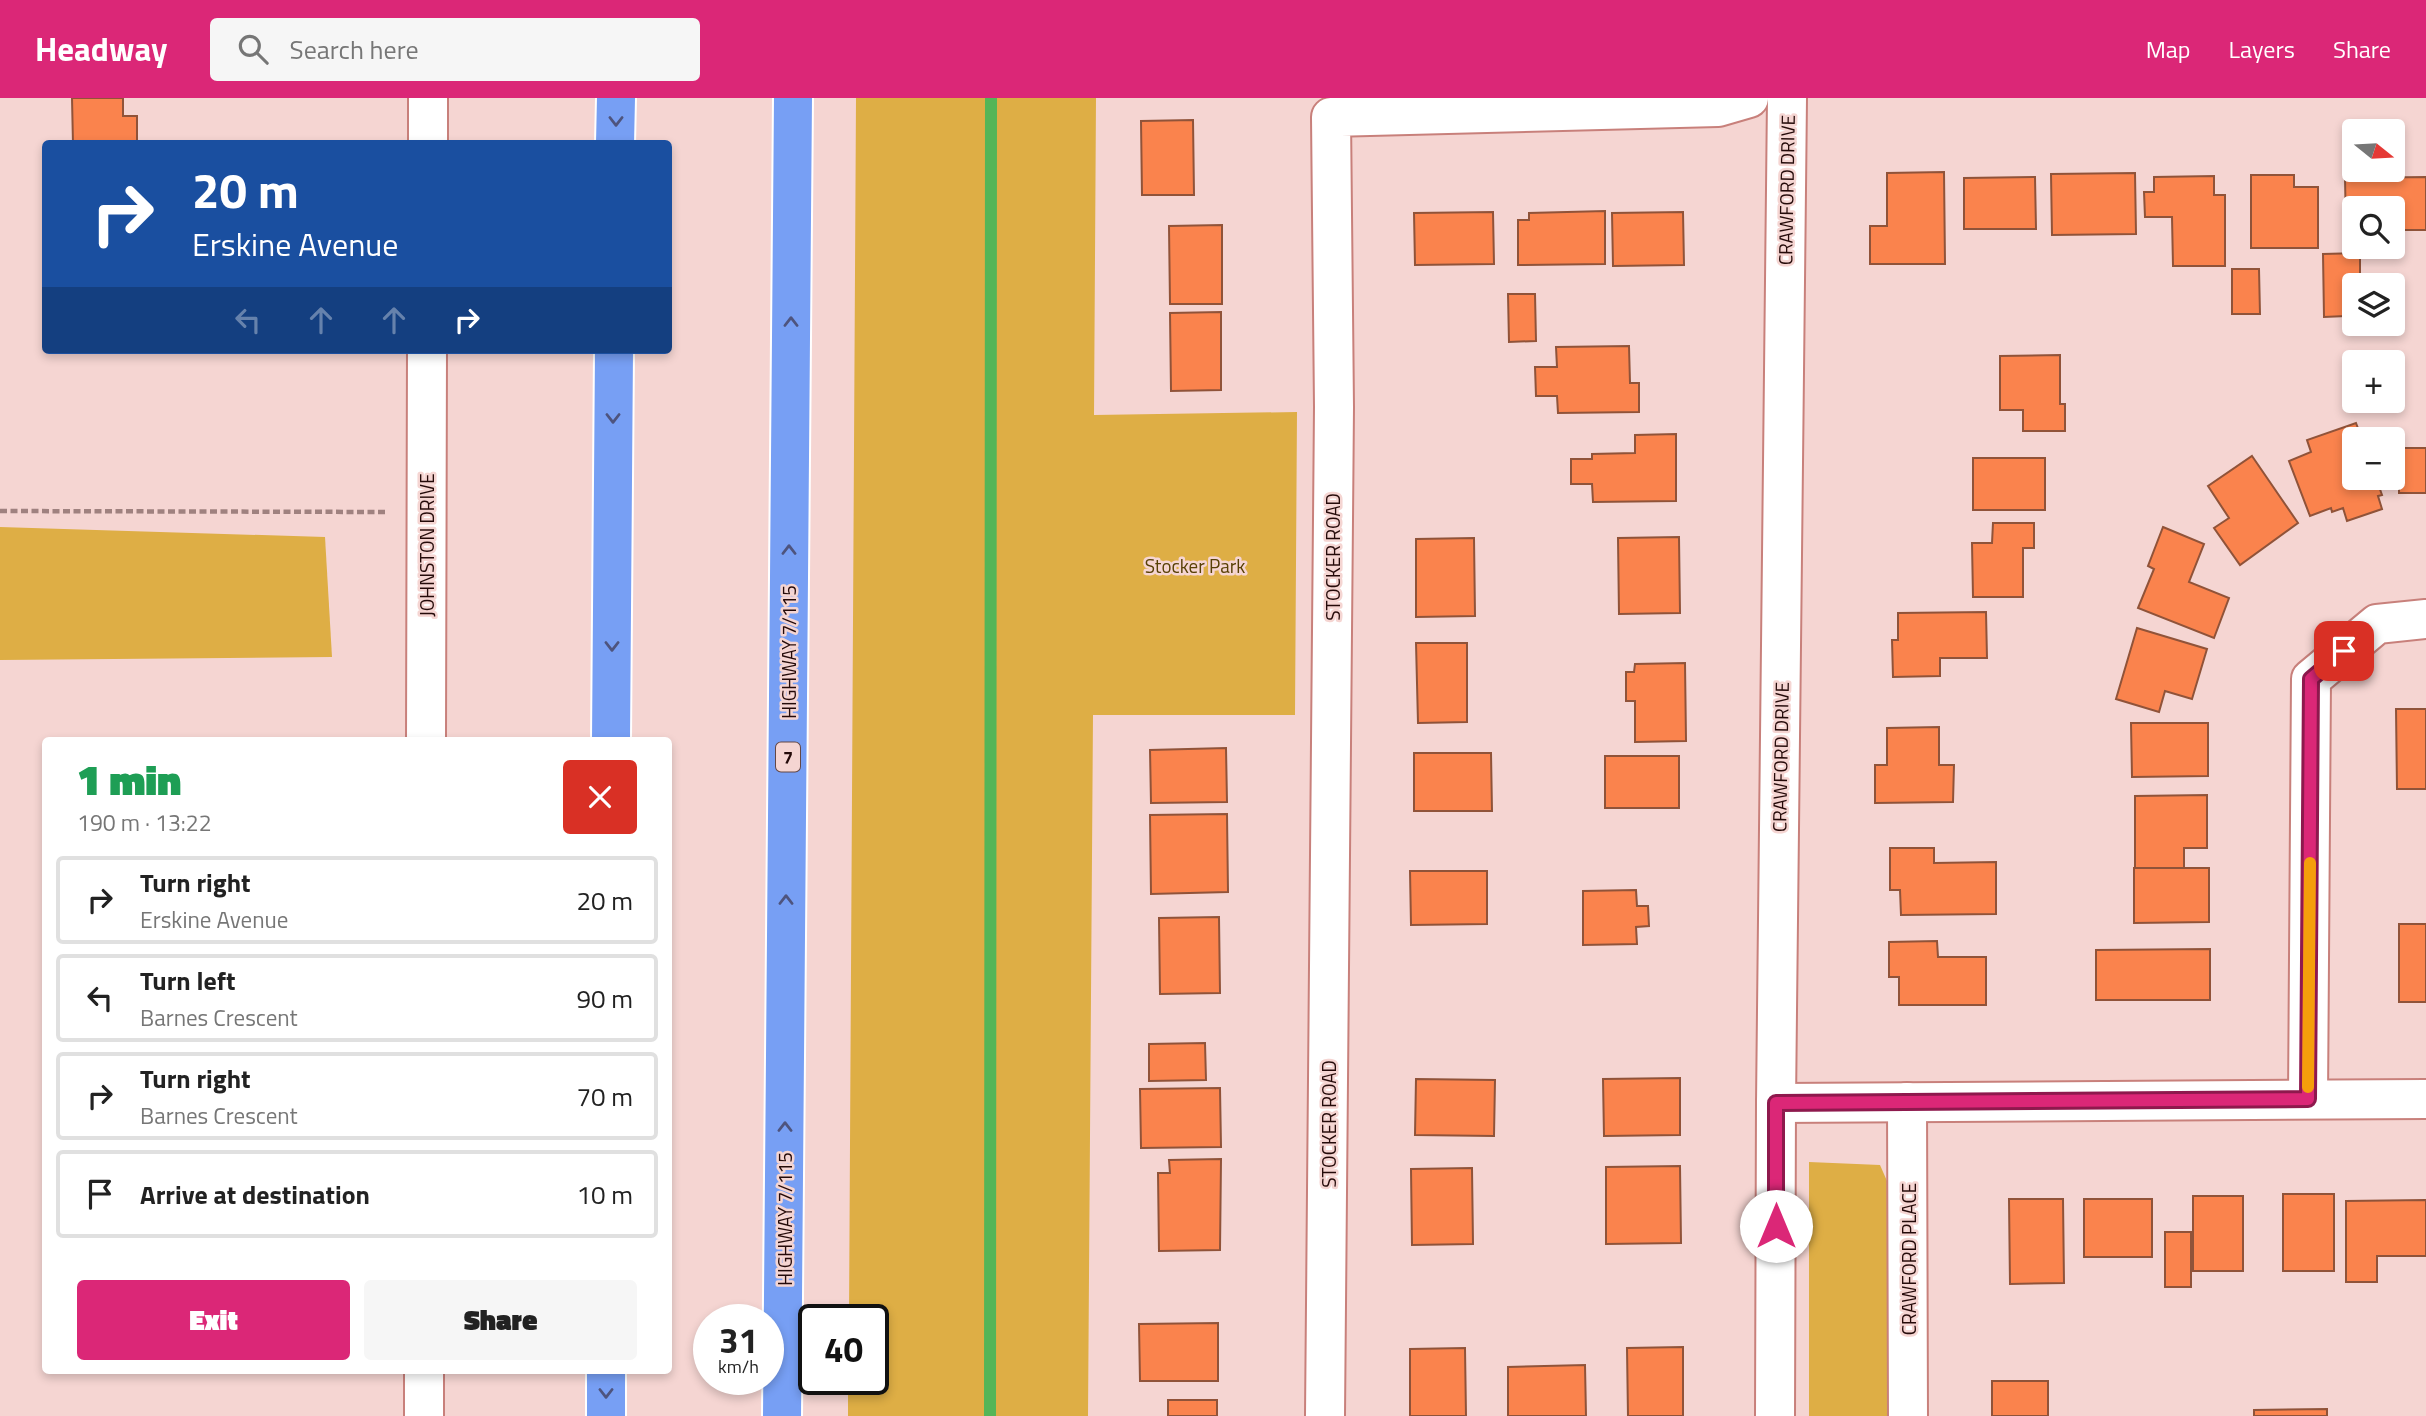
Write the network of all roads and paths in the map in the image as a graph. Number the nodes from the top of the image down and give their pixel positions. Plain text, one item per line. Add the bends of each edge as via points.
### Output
1 (428, 98) edge
2 (616, 98) edge
3 (793, 98) edge
4 (1749, 98) edge
5 (1787, 98) edge
6 (428, 140) edge
7 (615, 140) edge
8 (427, 354) edge
9 (614, 354) edge
10 (0, 512) edge
11 (426, 512) junction
12 (2426, 619) edge
13 (426, 737) edge
14 (611, 737) edge
15 (2308, 1099) junction
16 (2426, 1099) edge
17 (1907, 1102) junction
18 (1776, 1103) junction
19 (424, 1374) edge
20 (606, 1374) edge
21 (424, 1416) edge
22 (606, 1416) edge
23 (782, 1416) edge
24 (1325, 1416) edge
25 (1775, 1416) edge
26 (1908, 1416) edge

1 - 6 street
2 -> 7 highway
23 -> 3 highway, HIGHWAY 7/115 / 7
4 - 24 street, STOCKER ROAD via 1718,107 1331,117 1334,421
5 - 18 street, CRAWFORD DRIVE
8 - 11 street, JOHNSTON DRIVE
9 -> 14 highway
10 - 11 path
11 - 13 street, JOHNSTON DRIVE
12 - 15 street via 2377,624 2311,679
15 - 16 street
15 - 17 street
17 - 18 street
17 - 26 street, CRAWFORD PLACE
18 - 25 street, CRAWFORD DRIVE
19 - 21 street
20 -> 22 highway

